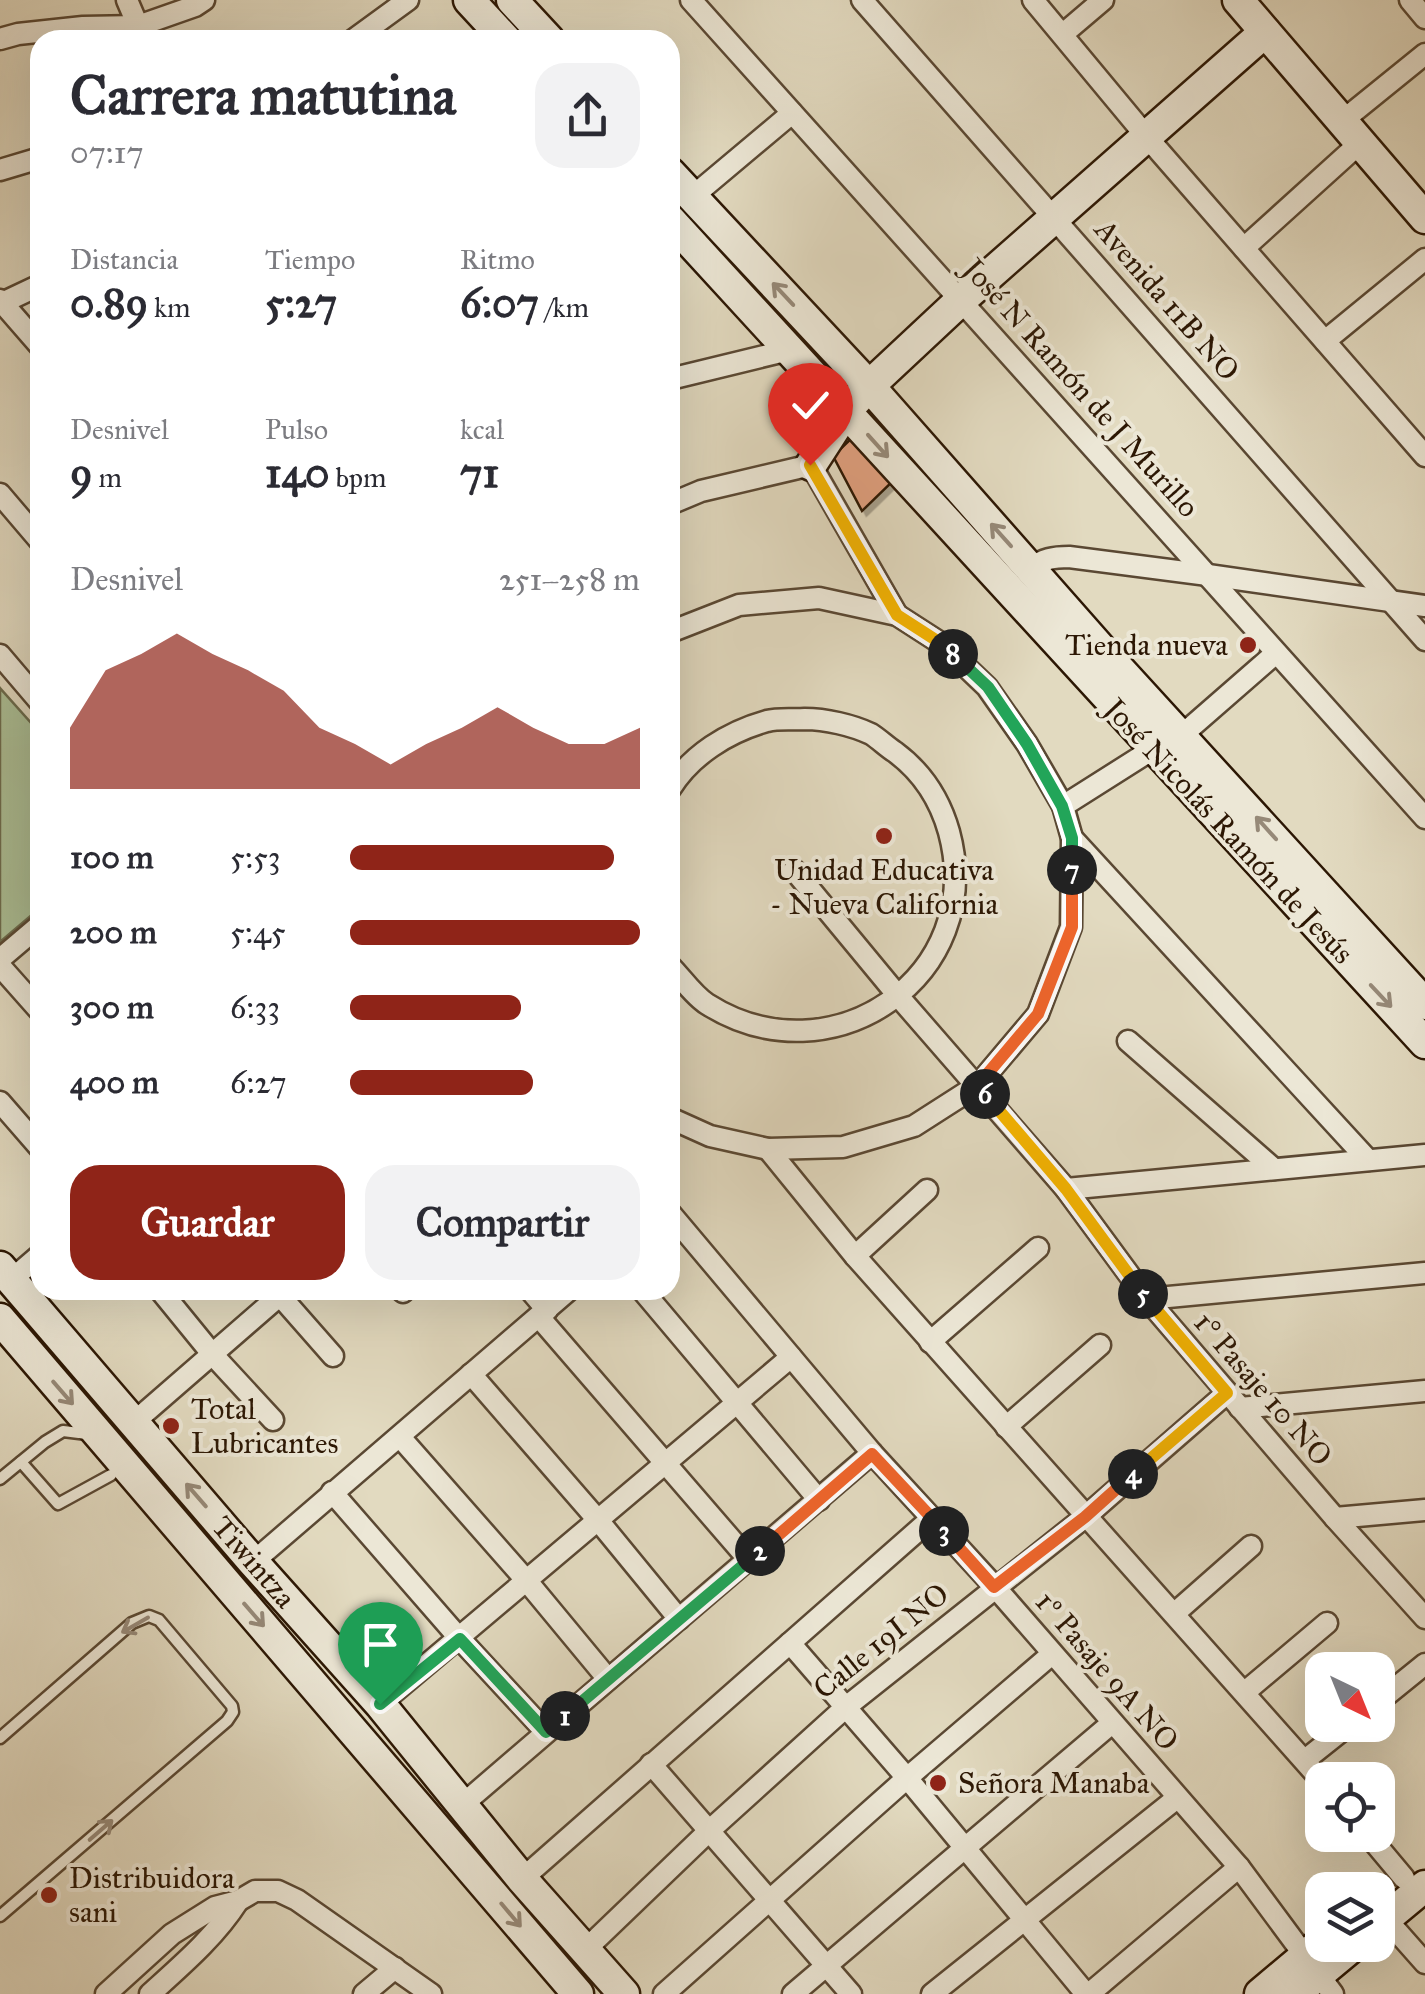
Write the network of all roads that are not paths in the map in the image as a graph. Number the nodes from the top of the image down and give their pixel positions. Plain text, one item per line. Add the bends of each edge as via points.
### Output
1 (127, 0) edge
2 (204, 0) edge
3 (408, 0) edge
4 (469, 0) edge
5 (512, 0) edge
6 (690, 0) edge
7 (862, 0) edge
8 (1033, 0) edge
9 (1103, 0) edge
10 (1238, 0) edge
11 (1410, 0) edge
12 (1425, 18) edge
13 (55, 30) edge
14 (112, 30) edge
15 (140, 30) edge
16 (147, 30) edge
17 (367, 30) edge
18 (497, 30) edge
19 (539, 30) edge
20 (1264, 32) junction
21 (30, 33) edge
22 (1063, 34) junction
23 (0, 40) edge
24 (1425, 54) edge
25 (792, 113) junction
26 (1350, 133) junction
27 (1146, 136) junction
28 (30, 161) edge
29 (0, 170) edge
30 (680, 184) edge
31 (692, 198) junction
32 (1056, 218) junction
33 (1425, 218) edge
34 (680, 231) edge
35 (1244, 248) junction
36 (1425, 258) edge
37 (30, 289) edge
38 (962, 300) junction
39 (1, 302) edge
40 (30, 335) edge
41 (1325, 341) junction
42 (789, 350) junction
43 (680, 377) edge
44 (869, 386) junction
45 (846, 410) junction
46 (1425, 456) edge
47 (810, 465) junction
48 (0, 494) edge
49 (680, 499) edge
50 (30, 529) edge
51 (1030, 568) junction
52 (1208, 575) junction
53 (1389, 601) junction
54 (1425, 606) edge
55 (897, 615) junction
56 (680, 628) edge
57 (1425, 640) edge
58 (1276, 652) junction
59 (0, 655) edge
60 (30, 690) edge
61 (1182, 735) junction
62 (1153, 749) junction
63 (680, 772) edge
64 (1062, 806) junction
65 (1425, 818) edge
66 (1072, 838) junction
67 (794, 870) dead end
68 (30, 934) edge
69 (0, 963) edge
70 (680, 976) edge
71 (899, 996) junction
72 (30, 999) edge
73 (1425, 1004) edge
74 (1128, 1041) dead end
75 (1425, 1044) edge
76 (978, 1085) junction
77 (0, 1102) edge
78 (680, 1122) edge
79 (30, 1136) edge
80 (768, 1149) junction
81 (1425, 1155) edge
82 (1368, 1160) junction
83 (1274, 1169) junction
84 (1066, 1189) junction
85 (928, 1190) dead end
86 (680, 1225) edge
87 (1038, 1248) dead end
88 (855, 1256) junction
89 (30, 1261) edge
90 (1425, 1273) edge
91 (6, 1274) edge
92 (1147, 1299) junction
93 (168, 1300) edge
94 (271, 1300) edge
95 (286, 1300) edge
96 (535, 1300) edge
97 (558, 1300) edge
98 (650, 1300) edge
99 (543, 1314) junction
100 (0, 1318) edge
101 (930, 1342) junction
102 (1100, 1345) dead end
103 (213, 1355) junction
104 (332, 1356) dead end
105 (791, 1357) junction
106 (472, 1374) junction
107 (1425, 1392) edge
108 (1234, 1400) junction
109 (736, 1403) junction
110 (272, 1420) dead end
111 (133, 1423) junction
112 (1006, 1427) junction
113 (99, 1435) junction
114 (400, 1436) junction
115 (872, 1454) junction
116 (21, 1462) junction
117 (664, 1463) junction
118 (110, 1475) dead end
119 (0, 1480) edge
120 (332, 1492) junction
121 (819, 1500) junction
122 (1425, 1510) edge
123 (1085, 1517) junction
124 (932, 1518) junction
125 (1335, 1518) junction
126 (597, 1519) junction
127 (1251, 1546) dead end
128 (749, 1560) junction
129 (253, 1562) junction
130 (526, 1580) junction
131 (994, 1587) junction
132 (1175, 1613) junction
133 (1425, 1618) edge
134 (679, 1619) junction
135 (1327, 1623) dead end
136 (460, 1639) junction
137 (790, 1643) junction
138 (1052, 1654) junction
139 (1425, 1664) edge
140 (608, 1679) junction
141 (1395, 1688) edge
142 (1245, 1692) junction
143 (380, 1704) junction
144 (846, 1707) junction
145 (1112, 1723) junction
146 (546, 1732) junction
147 (0, 1738) edge
148 (1328, 1742) edge
149 (1305, 1760) joint
150 (651, 1764) junction
151 (907, 1778) junction
152 (1177, 1798) junction
153 (462, 1805) junction
154 (710, 1830) junction
155 (494, 1845) junction
156 (963, 1848) junction
157 (1389, 1852) edge
158 (470, 1866) junction
159 (1239, 1866) junction
160 (1418, 1875) edge
161 (522, 1879) junction
162 (770, 1898) junction
163 (1395, 1899) edge
164 (238, 1900) junction
165 (0, 1916) edge
166 (1023, 1920) junction
167 (1395, 1930) edge
168 (585, 1950) junction
169 (1425, 1962) edge
170 (826, 1965) junction
171 (395, 1968) junction
172 (1315, 1972) edge
173 (106, 1994) edge
174 (150, 1994) edge
175 (364, 1994) edge
176 (430, 1994) edge
177 (578, 1994) edge
178 (624, 1994) edge
179 (664, 1994) edge
180 (792, 1994) edge
181 (852, 1994) edge
182 (932, 1994) edge
183 (1087, 1994) edge
184 (1260, 1994) edge

1 - 15 street
2 - 16 street
3 - 17 street
4 - 18 street
5 - 19 street
6 - 25 street, José N Ramón de J Murillo
7 - 32 street, Avenida 11B NO
8 - 22 street
9 - 22 street
10 - 20 street
11 - 12 street
13 - 14 street
20 - 26 street
20 - 27 street
21 - 23 street
22 - 27 street
24 - 26 street
25 - 31 street
25 - 38 street, José N Ramón de J Murillo
26 - 33 street
26 - 35 street
27 - 32 street
27 - 35 street
28 - 29 street
30 - 31 street, José Nicolás Ramón de Jesús
44 -> 31 street, José Nicolás Ramón de Jesús
32 - 38 street
32 - 53 street, Avenida 11B NO
34 - 42 street, José Nicolás Ramón de Jesús
35 - 41 street
36 - 41 street
37 - 39 street
38 - 44 street
38 - 52 street, José N Ramón de J Murillo
39 - 40 street
41 - 46 street
42 - 43 street
42 - 45 street, José Nicolás Ramón de Jesús
44 - 45 street
51 -> 44 street, José Nicolás Ramón de Jesús
45 - 47 street
45 -> 62 street, José Nicolás Ramón de Jesús
47 - 49 street
47 - 55 street
48 - 50 street
51 - 52 street via 1054,556
51 - 61 street, José Nicolás Ramón de Jesús
52 - 53 street
52 - 58 street, José N Ramón de J Murillo
53 - 54 street
53 - 57 street, Avenida 11B NO
55 - 56 street via 818,598 739,605
55 - 64 street via 942,644 988,687
58 - 61 street
58 - 65 street, José N Ramón de J Murillo
59 - 60 street
73 -> 61 street, José Nicolás Ramón de Jesús
62 - 64 street
62 -> 75 street, José Nicolás Ramón de Jesús
63 - 71 street via 721,739 770,720 821,719 870,734 912,765 942,807 956,858 953,909 933,957
64 - 66 street
66 - 76 street via 1072,927 1038,1014
66 - 82 street
67 - 71 street, 1° Pasaje 10 NO
68 - 69 street
69 - 72 street
70 - 71 street via 705,1002 752,1026 803,1032 854,1022
71 - 76 street, 1° Pasaje 10 NO
74 - 83 street
76 - 80 street via 914,1126 842,1148
76 - 84 street, 1° Pasaje 10 NO
77 - 79 street
78 - 80 street
80 - 88 street
81 - 82 street
82 - 83 street
83 - 84 street
84 - 92 street, 1° Pasaje 10 NO
85 - 88 street
86 - 105 street, 1º Pasaje 9A NO
87 - 101 street
88 - 101 street
89 - 91 street
90 - 92 street
91 - 111 street, Tiwintza
92 - 108 street, 1° Pasaje 10 NO
93 - 103 street
94 - 103 street
95 - 104 street
96 - 99 street
97 - 99 street
98 - 109 street
99 - 106 street
99 - 117 street
100 -> 113 street, Tiwintza
101 - 112 street
102 - 112 street
103 - 110 street
103 - 111 street
105 - 109 street
105 - 115 street, 1º Pasaje 9A NO
106 - 114 street
106 - 126 street
107 - 108 street
108 - 123 street, Calle 19I NO
108 - 125 street, 1° Pasaje 10 NO
109 - 117 street
109 - 121 street
129 -> 111 street, Tiwintza
112 - 123 street
113 - 116 lane via 63,1431
113 -> 158 street, Tiwintza
114 - 120 street
114 - 130 street
115 - 121 street
115 - 124 street, 1º Pasaje 9A NO
116 - 118 lane via 58,1504
116 - 119 lane
117 - 126 street
117 - 128 street
120 - 129 street
120 - 136 street
121 - 128 street
122 - 125 street
123 - 131 street, Calle 19I NO
123 - 132 street
124 - 131 street, 1º Pasaje 9A NO
124 - 137 street
125 - 133 street, 1° Pasaje 10 NO
126 - 130 street
126 - 134 street
127 - 132 street
128 - 134 street
129 - 143 street, Tiwintza
130 - 136 street
130 - 140 street
131 - 138 street, 1º Pasaje 9A NO
131 - 144 street, Calle 19I NO
132 - 142 street
134 - 140 street
135 - 142 street
136 - 143 street
136 - 146 street
137 - 144 street
137 - 150 street
138 - 145 street, 1º Pasaje 9A NO
138 - 151 street
139 - 141 street
140 - 146 street
142 - 149 street
143 - 153 street, Tiwintza
144 - 151 street
144 - 154 street, Calle 19I NO
145 - 152 street, 1º Pasaje 9A NO
145 - 156 street
146 - 153 street
165 -> 147 lane via 234,1712 159,1620 148,1616
148 - 149 street
150 - 154 street
150 - 161 street
151 - 156 street
151 - 162 street
152 - 159 street, 1º Pasaje 9A NO
152 - 166 street
153 - 155 street, Tiwintza
154 - 162 street
154 - 168 street, Calle 19I NO
155 - 158 street
155 - 161 street, Tiwintza
156 - 166 street
156 - 170 street
157 - 160 street
158 -> 177 street, Tiwintza
159 - 172 street, 1º Pasaje 9A NO
159 - 183 street
160 - 163 street
161 - 168 street, Tiwintza
162 - 170 street
162 - 179 street
164 - 171 street via 255,1891 298,1900
164 - 173 street via 172,1934
164 - 174 street
166 - 182 street
166 - 183 street
167 - 169 street
168 - 178 street, Tiwintza
170 - 180 street
170 - 181 street
171 - 175 street
171 - 176 street
172 - 184 street

